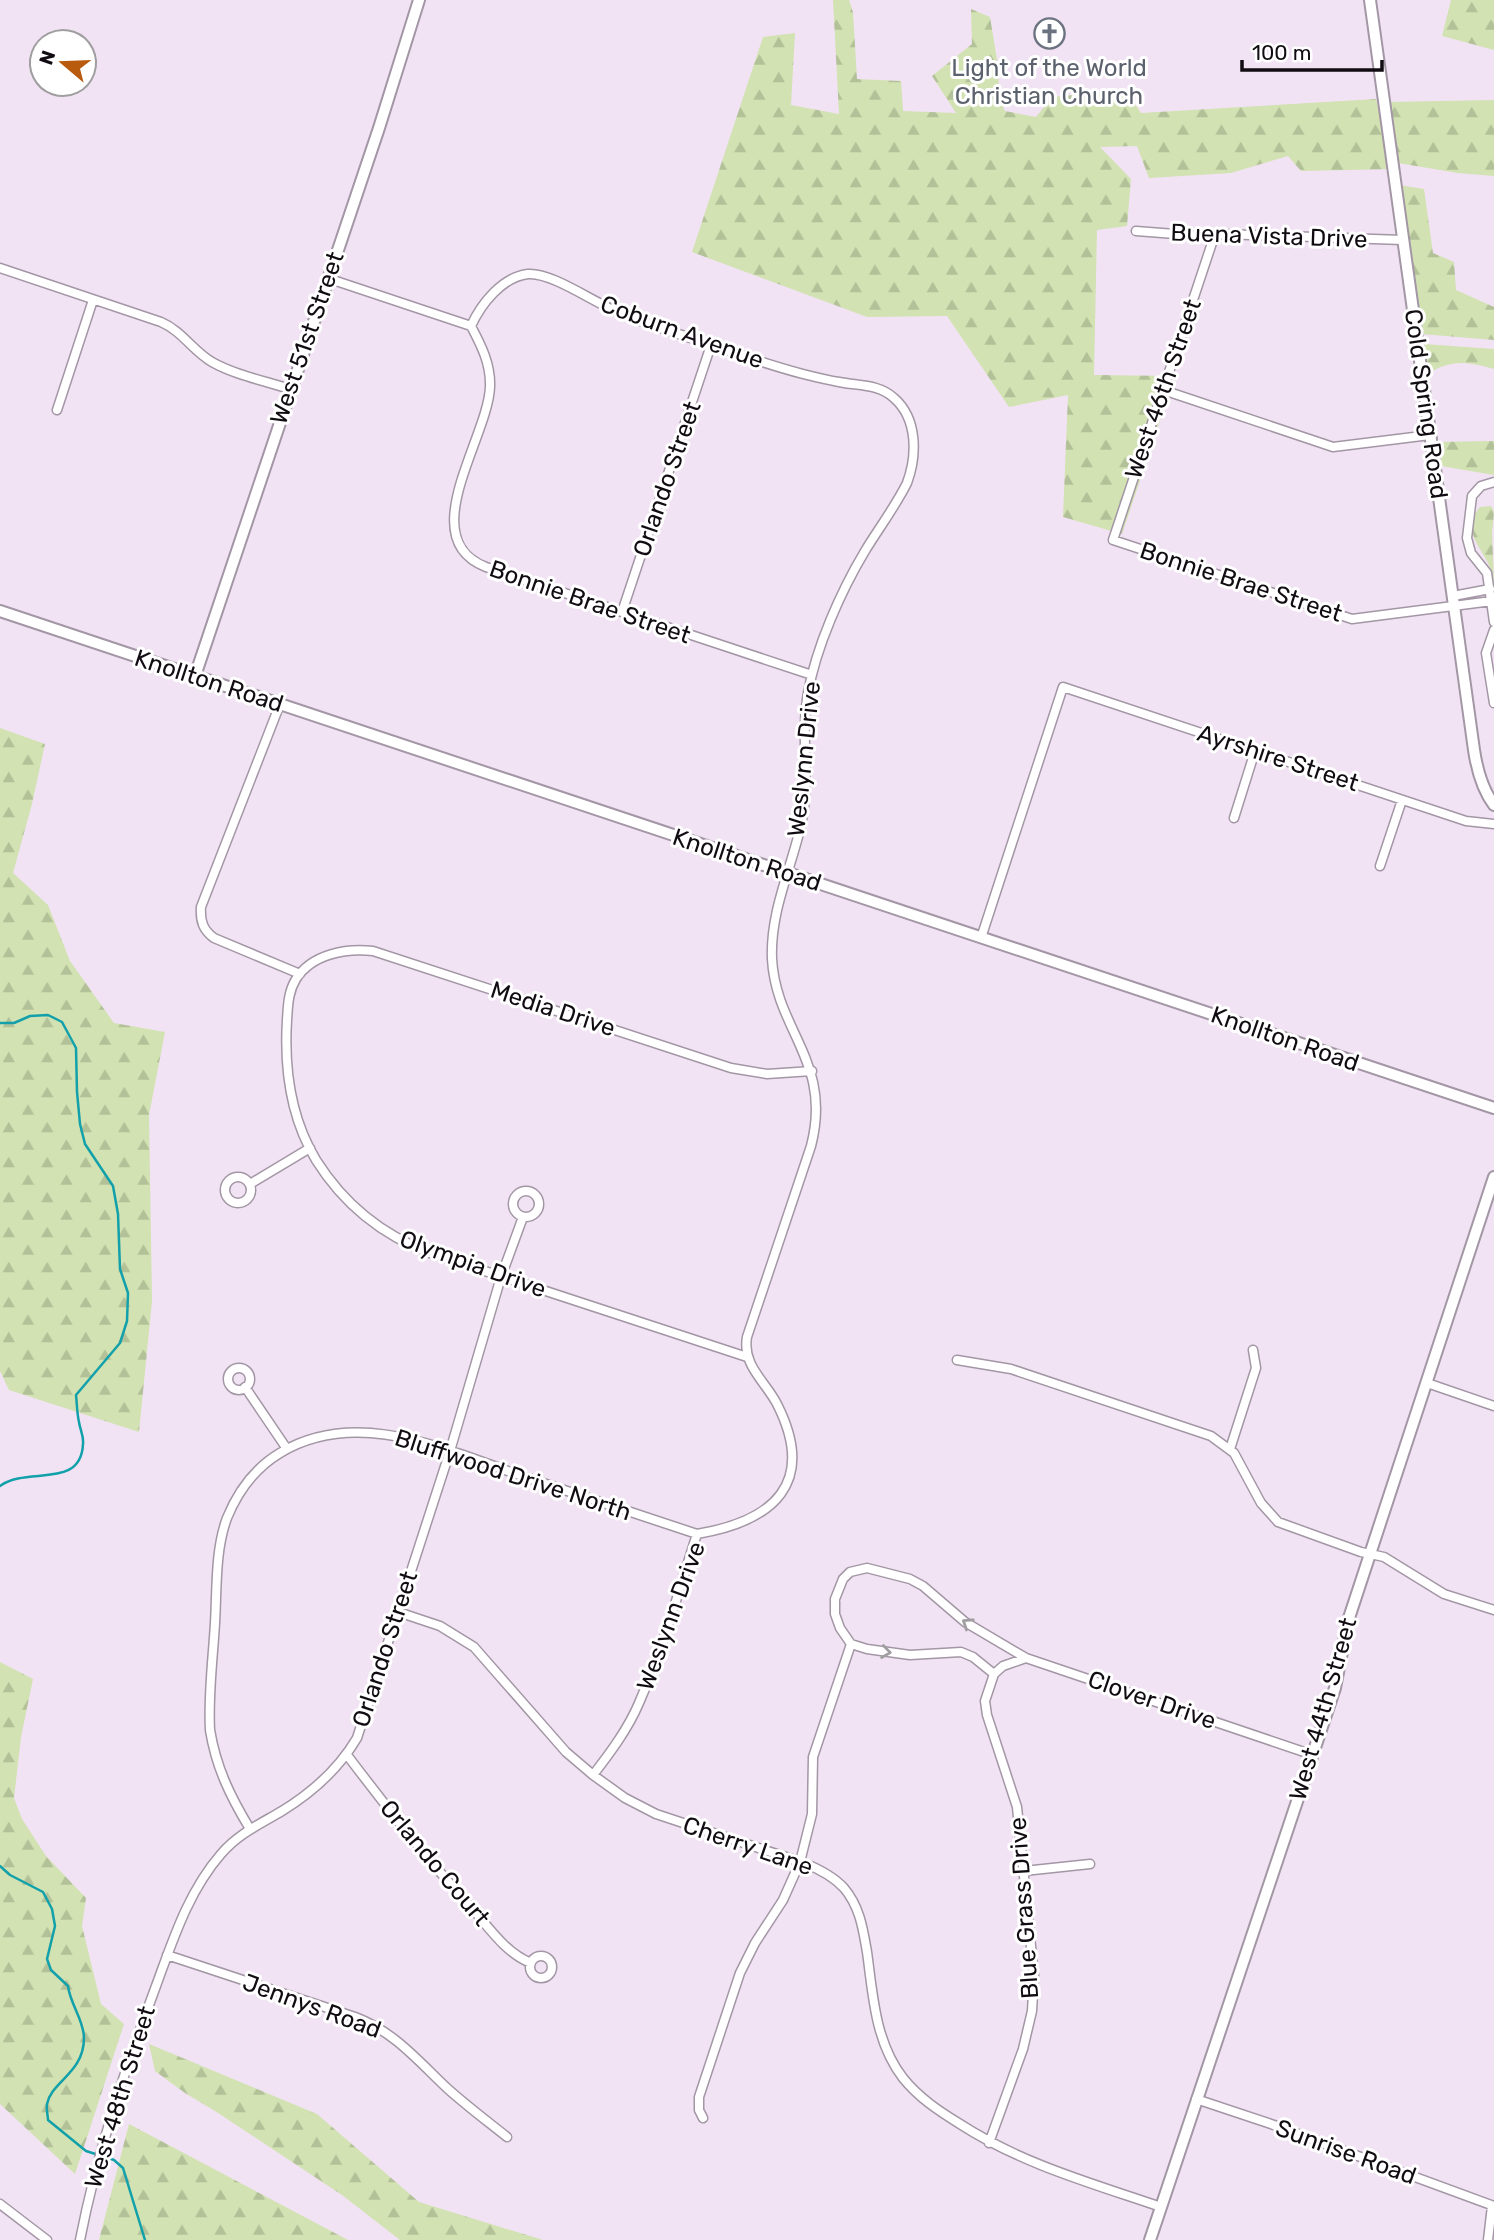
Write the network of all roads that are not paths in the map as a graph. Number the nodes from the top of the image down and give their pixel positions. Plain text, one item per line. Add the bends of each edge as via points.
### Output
1 (419, 0) edge
2 (1370, 0) edge
3 (1136, 230) dead end
4 (1214, 237) junction
5 (1403, 240) junction
6 (0, 268) edge
7 (327, 278) junction
8 (93, 300) junction
9 (471, 326) junction
10 (711, 345) junction
11 (290, 389) junction
12 (1163, 390) junction
13 (57, 410) dead end
14 (907, 415) joint
15 (1430, 435) junction
16 (1494, 482) edge
17 (1112, 540) joint
18 (1490, 589) junction
19 (1454, 601) junction
20 (1492, 601) junction
21 (0, 611) edge
22 (622, 612) junction
23 (1494, 622) edge
24 (1494, 630) edge
25 (195, 676) junction
26 (811, 676) junction
27 (1494, 703) edge
28 (280, 704) junction
29 (1255, 751) junction
30 (1402, 800) junction
31 (1494, 805) edge
32 (1234, 818) dead end
33 (1494, 824) edge
34 (1380, 866) dead end
35 (789, 874) junction
36 (981, 938) junction
37 (300, 974) junction
38 (811, 1071) junction
39 (1494, 1108) edge
40 (310, 1148) junction
41 (1494, 1177) edge
42 (250, 1184) dead end
43 (523, 1217) dead end
44 (501, 1277) junction
45 (1253, 1350) dead end
46 (747, 1357) junction
47 (957, 1360) dead end
48 (1427, 1382) junction
49 (245, 1387) dead end
50 (1494, 1406) edge
51 (288, 1449) junction
52 (1230, 1449) junction
53 (450, 1451) junction
54 (697, 1534) junction
55 (1371, 1554) junction
56 (1494, 1610) edge
57 (398, 1612) junction
58 (851, 1644) junction
59 (1026, 1658) junction
60 (994, 1674) junction
61 (347, 1755) junction
62 (1312, 1755) junction
63 (593, 1775) junction
64 (250, 1829) junction
65 (800, 1862) junction
66 (1090, 1864) dead end
67 (1024, 1871) junction
68 (167, 1955) junction
69 (531, 1963) dead end
70 (1196, 2099) junction
71 (703, 2118) dead end
72 (507, 2137) dead end
73 (989, 2143) junction
74 (0, 2204) edge
75 (1493, 2206) edge
76 (1161, 2207) junction
77 (47, 2240) edge
78 (80, 2240) edge
79 (1150, 2240) edge
80 (1488, 2240) edge

1 - 7 street, West 51st Street
2 - 5 street, Cold Spring Road
3 - 4 street, Buena Vista Drive
4 - 5 street, Buena Vista Drive
4 - 12 street, West 46th Street
5 - 15 street, Cold Spring Road
6 - 8 street
7 - 9 street
7 - 11 street, West 51st Street
8 - 11 street via 166,324 215,364
8 - 13 street
9 - 10 street, Coburn Avenue via 483,303 496,292 519,276 536,274 613,310
9 - 22 street, Bonnie Brae Street via 487,361 490,387 453,512 457,542 482,566
10 - 14 street, Coburn Avenue via 805,374 876,388 896,400
10 - 22 street, Orlando Street
11 - 25 street, West 51st Street
12 - 15 street via 1333,447
12 - 17 street, West 46th Street
14 - 26 street, Weslynn Drive via 913,443 908,479 853,572
15 - 19 street, Cold Spring Road
16 - 18 street via 1481,486 1472,496 1467,538 1471,553 1487,573
17 - 19 street, Bonnie Brae Street via 1352,620
18 - 19 street
18 - 20 street
19 - 20 street
19 - 31 street, Cold Spring Road via 1476,764
20 - 23 street
21 - 25 street, Knollton Road
22 - 26 street, Bonnie Brae Street
24 - 27 street via 1486,651
25 - 28 street, Knollton Road
26 - 35 street, Weslynn Drive via 804,723 804,806
28 - 35 street, Knollton Road
28 - 37 street via 200,918 216,940
29 - 30 street, Ayrshire Street
29 - 32 street
29 - 36 street, Ayrshire Street via 1063,687
30 - 33 street, Ayrshire Street via 1466,821
30 - 34 street
35 - 36 street, Knollton Road
35 - 38 street, Weslynn Drive via 776,909 772,964 779,994
36 - 39 street, Knollton Road
37 - 38 street, Media Drive via 312,963 338,952 381,952 731,1068 767,1074
37 - 40 street, Olympia Drive via 289,998 286,1058 291,1099
38 - 46 street, Weslynn Drive via 816,1098 813,1138 747,1337
40 - 42 street
40 - 44 street, Olympia Drive via 341,1193 384,1230 422,1250
41 - 48 street, West 44th Street
43 - 44 street, Orlando Street
44 - 46 street, Olympia Drive
44 - 53 street, Orlando Street
45 - 52 street via 1256,1368
46 - 54 street, Weslynn Drive via 780,1412 791,1455 788,1482 773,1504 730,1526
47 - 52 street via 1012,1368 1211,1436
48 - 50 street
48 - 55 street, West 44th Street
49 - 51 street
51 - 53 street, Bluffwood Drive North via 322,1436 363,1432
51 - 64 street, Bluffwood Drive North via 259,1469 242,1490 224,1528 219,1557 210,1730 224,1784
52 - 55 street via 1261,1503 1278,1522
53 - 54 street, Bluffwood Drive North
53 - 57 street, Orlando Street
54 - 63 street, Weslynn Drive via 639,1704
55 - 56 street via 1396,1563 1444,1594
55 - 62 street, West 44th Street
57 - 61 street, Orlando Street via 361,1728
57 - 63 street, Cherry Lane via 432,1622 474,1647 550,1735
59 -> 58 street, Clover Drive via 965,1622 918,1583 867,1568 846,1575 835,1599 835,1614
58 -> 60 street via 910,1655 961,1652
58 - 65 street via 813,1757 812,1814
59 - 60 street
59 - 62 street, Clover Drive
60 - 67 street, Blue Grass Drive via 986,1694 986,1715 1013,1790
61 - 64 street, Orlando Street via 307,1795
61 - 69 street, Orlando Court via 455,1891 507,1948
62 - 70 street, West 44th Street
63 - 65 street, Cherry Lane via 656,1814
64 - 68 street, Orlando Street via 223,1852 201,1880
65 - 71 street via 740,1973 699,2097
65 - 73 street, Cherry Lane via 835,1880 857,1908 880,2032 899,2072 929,2104
66 - 67 street
67 - 73 street, Blue Grass Drive via 1034,1976 1032,2011
68 - 72 street, Jennys Road via 379,2028
68 - 78 street, West 48th Street via 115,2104
70 - 75 street, Sunrise Road
70 - 76 street, West 44th Street
73 - 76 street, Cherry Lane via 1045,2168
74 - 77 street
75 - 80 street
76 - 79 street, West 44th Street

